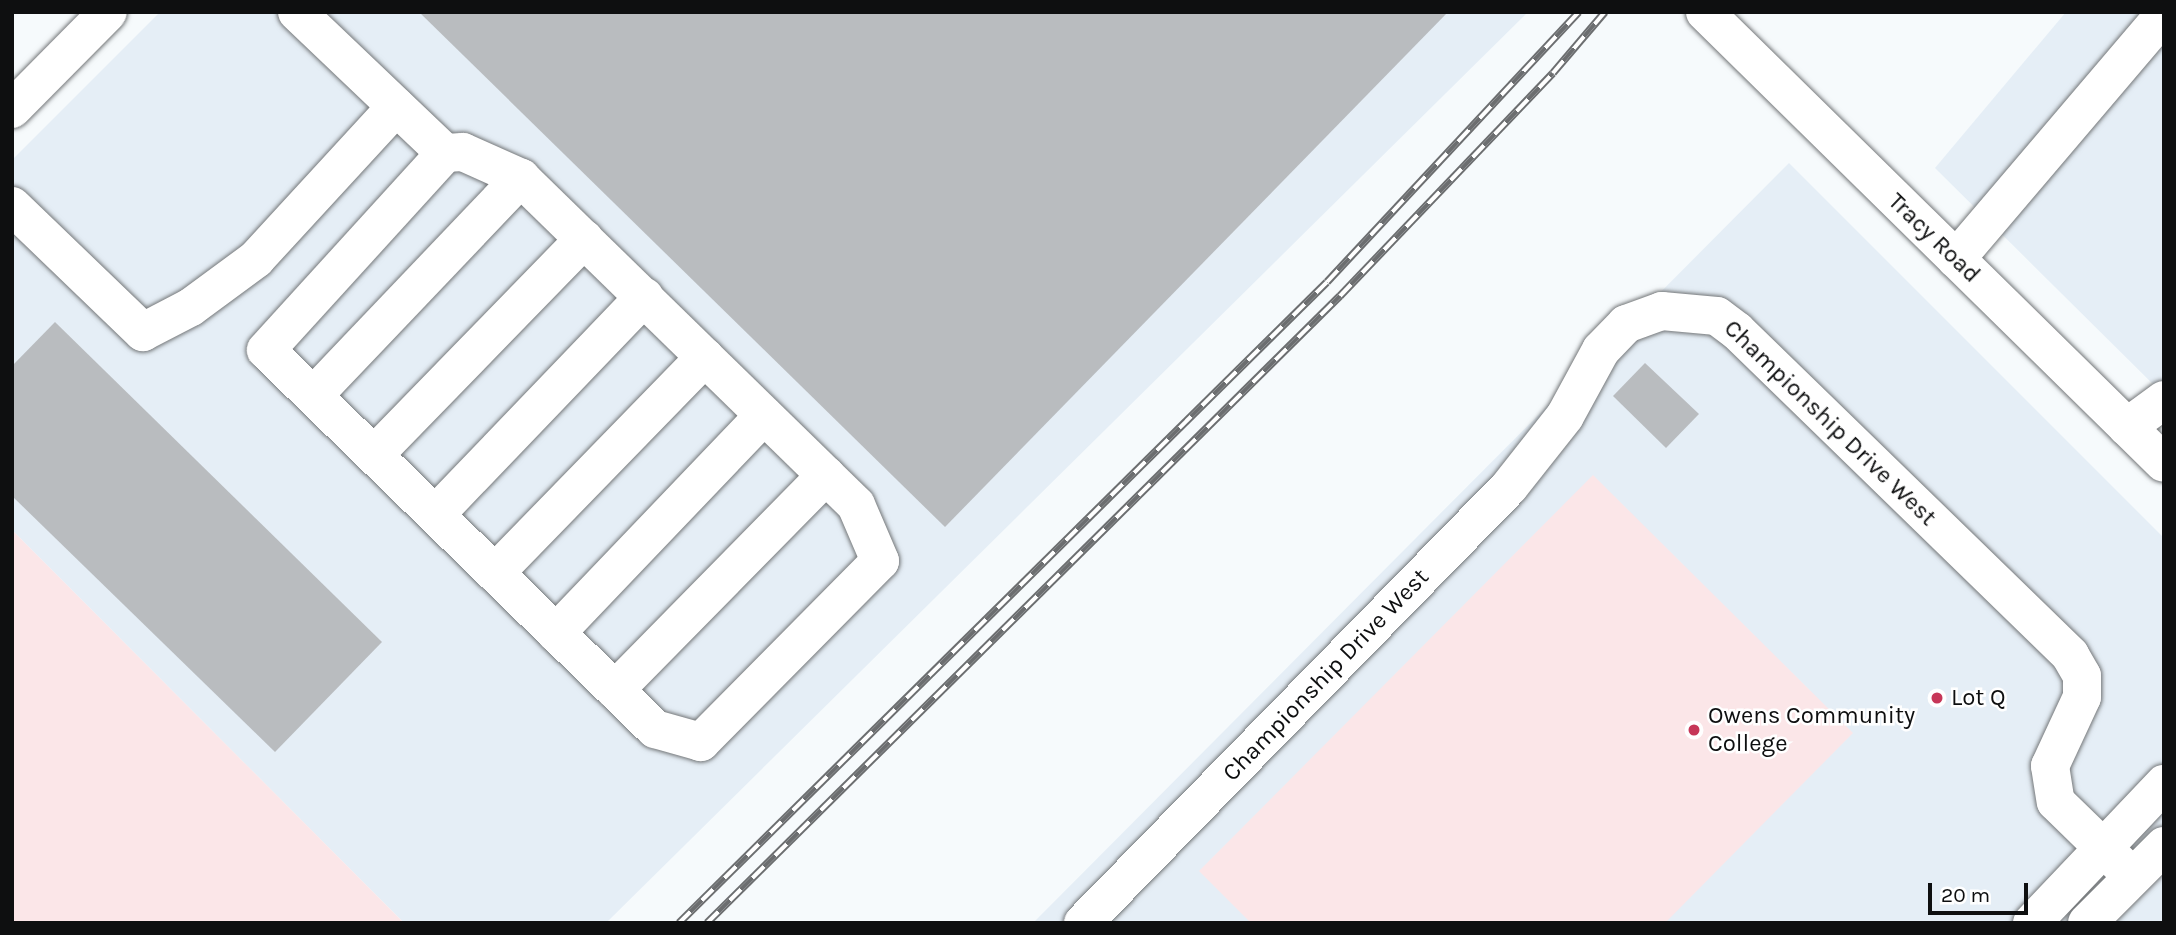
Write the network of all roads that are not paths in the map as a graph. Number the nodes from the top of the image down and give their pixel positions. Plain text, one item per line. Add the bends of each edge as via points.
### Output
1 (108, 12) edge
2 (297, 12) edge
3 (1705, 12) edge
4 (2164, 15) edge
5 (396, 107) junction
6 (12, 109) edge
7 (445, 153) junction
8 (521, 178) junction
9 (12, 206) edge
10 (583, 239) junction
11 (1956, 259) junction
12 (643, 297) junction
13 (705, 357) junction
14 (314, 394) junction
15 (2164, 400) edge
16 (764, 415) junction
17 (2127, 427) junction
18 (375, 454) junction
19 (2164, 463) edge
20 (826, 475) junction
21 (436, 514) junction
22 (495, 573) junction
23 (556, 633) junction
24 (615, 690) junction
25 (2164, 784) edge
26 (2164, 846) edge
27 (2102, 848) junction
28 (2133, 877) junction
29 (1083, 923) edge
30 (2032, 923) edge
31 (2087, 923) edge

1 - 6 street
2 - 5 street
3 - 11 street, Tracy Road
4 - 11 street
5 - 7 street
5 - 9 street via 256,259 191,307 143,332
7 - 8 street via 463,152
7 - 14 street via 267,350
8 - 10 street
8 - 14 street
10 - 12 street
10 - 18 street
11 - 17 street, Tracy Road
12 - 13 street
12 - 21 street
13 - 16 street
13 - 22 street
14 - 18 street
15 - 17 street
16 - 20 street
16 - 23 street
17 - 19 street, Tracy Road
18 - 21 street
20 - 24 street
20 - 24 street via 856,505 880,561 862,580 701,742 655,729
21 - 22 street
22 - 23 street
23 - 24 street
25 - 27 street
26 - 28 street
27 - 28 street, Championship Drive West
27 - 29 street, Championship Drive West via 2056,803 2050,766 2082,697 2082,676 2070,655 1737,331 1717,316 1662,311 1626,324 1601,350 1565,416 1509,487
27 - 30 street
28 - 31 street

